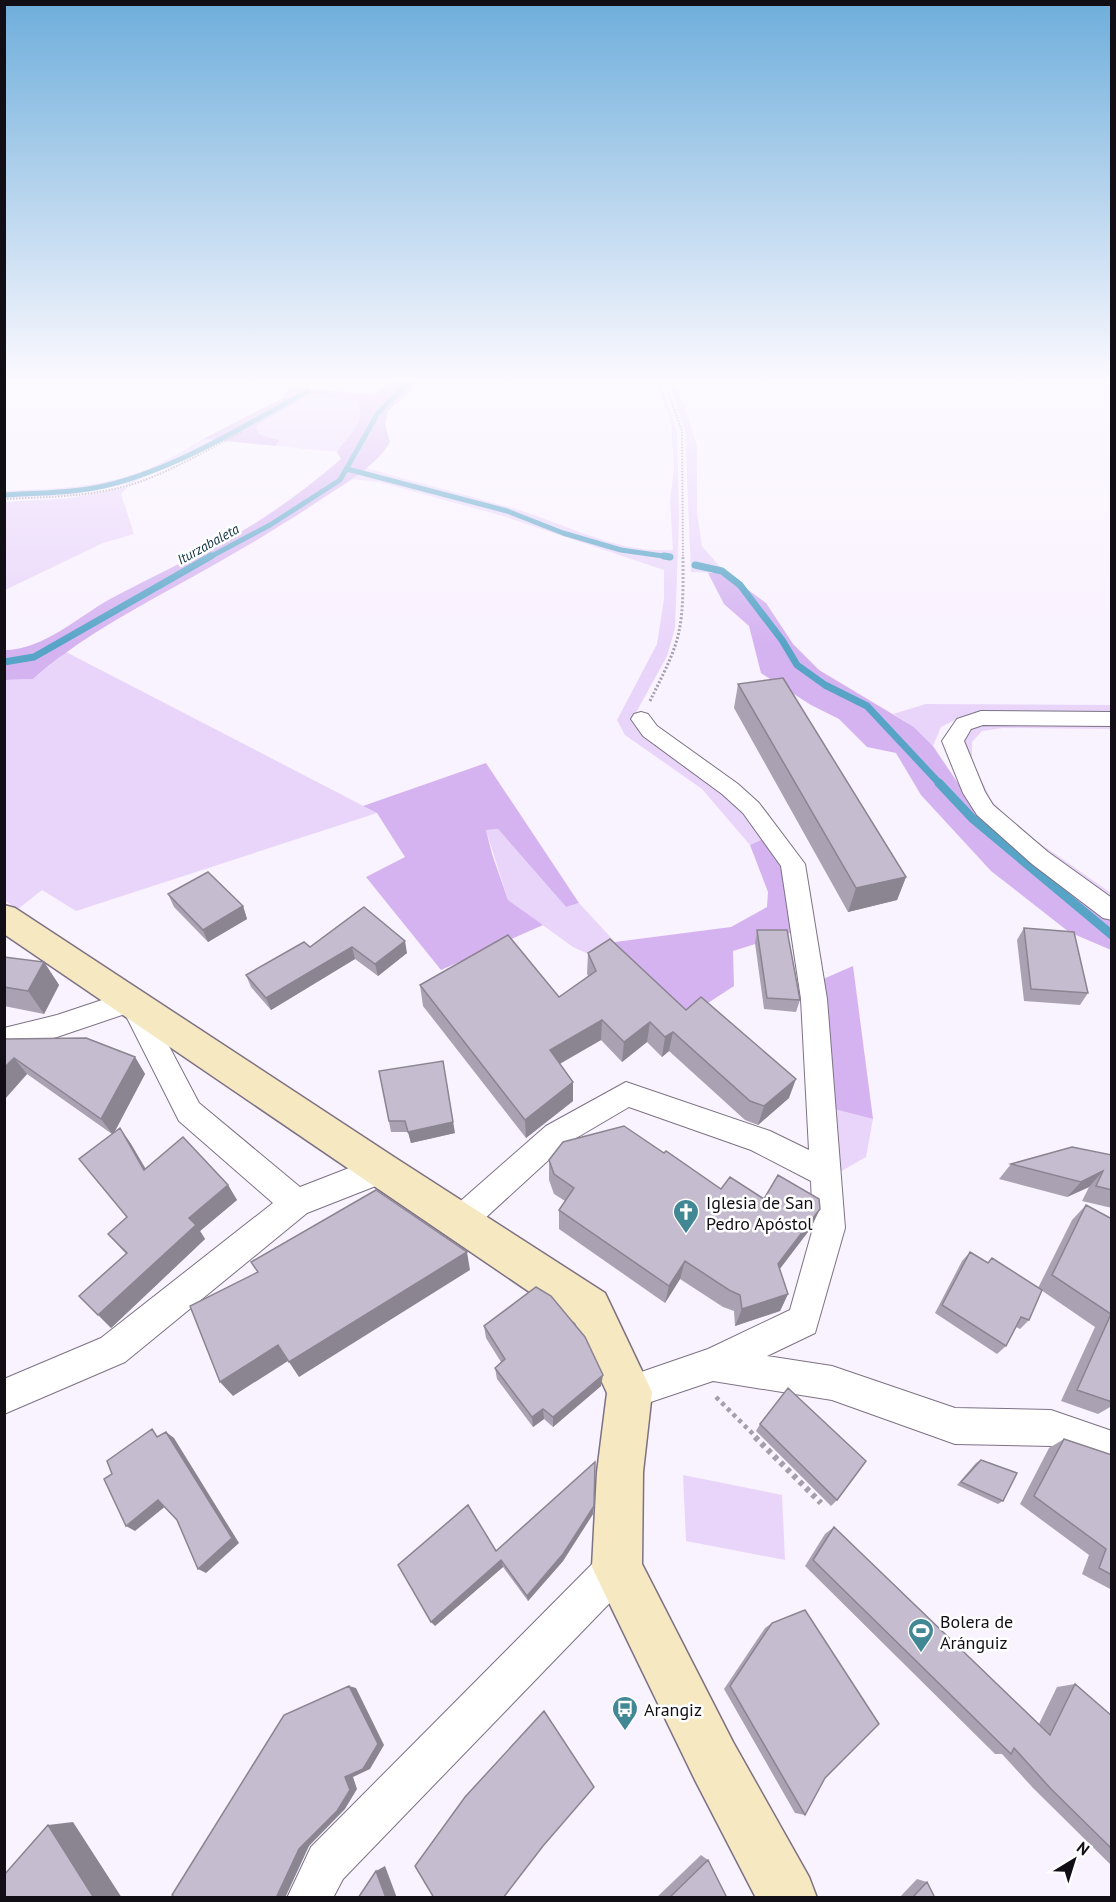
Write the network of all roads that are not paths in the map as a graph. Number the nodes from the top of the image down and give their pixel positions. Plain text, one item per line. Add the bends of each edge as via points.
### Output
1 (641, 719) road end
2 (1112, 719) edge
3 (1112, 911) edge
4 (4, 916) edge
5 (132, 1001) junction
6 (4, 1040) edge
7 (380, 1170) junction
8 (826, 1174) junction
9 (296, 1203) junction
10 (459, 1222) junction
11 (700, 1369) junction
12 (630, 1392) junction
13 (4, 1397) edge
14 (1109, 1441) edge
15 (617, 1567) junction
16 (309, 1898) edge
17 (788, 1898) edge

1 - 8 street via 650,731 751,808 793,864 814,999
2 - 3 street via 981,718 964,724 953,741 985,810
4 - 5 street
5 - 6 street
5 - 7 street
5 - 9 street via 189,1112
7 - 9 street
7 - 10 street
8 - 10 street via 760,1140 626,1094 556,1135
8 - 11 street via 830,1228 803,1321
9 - 13 street via 113,1350
10 - 12 street via 590,1308
11 - 12 street
11 - 14 street via 832,1383 955,1426 1051,1428
12 - 15 street via 620,1472
15 - 16 street via 327,1863
15 - 17 street

